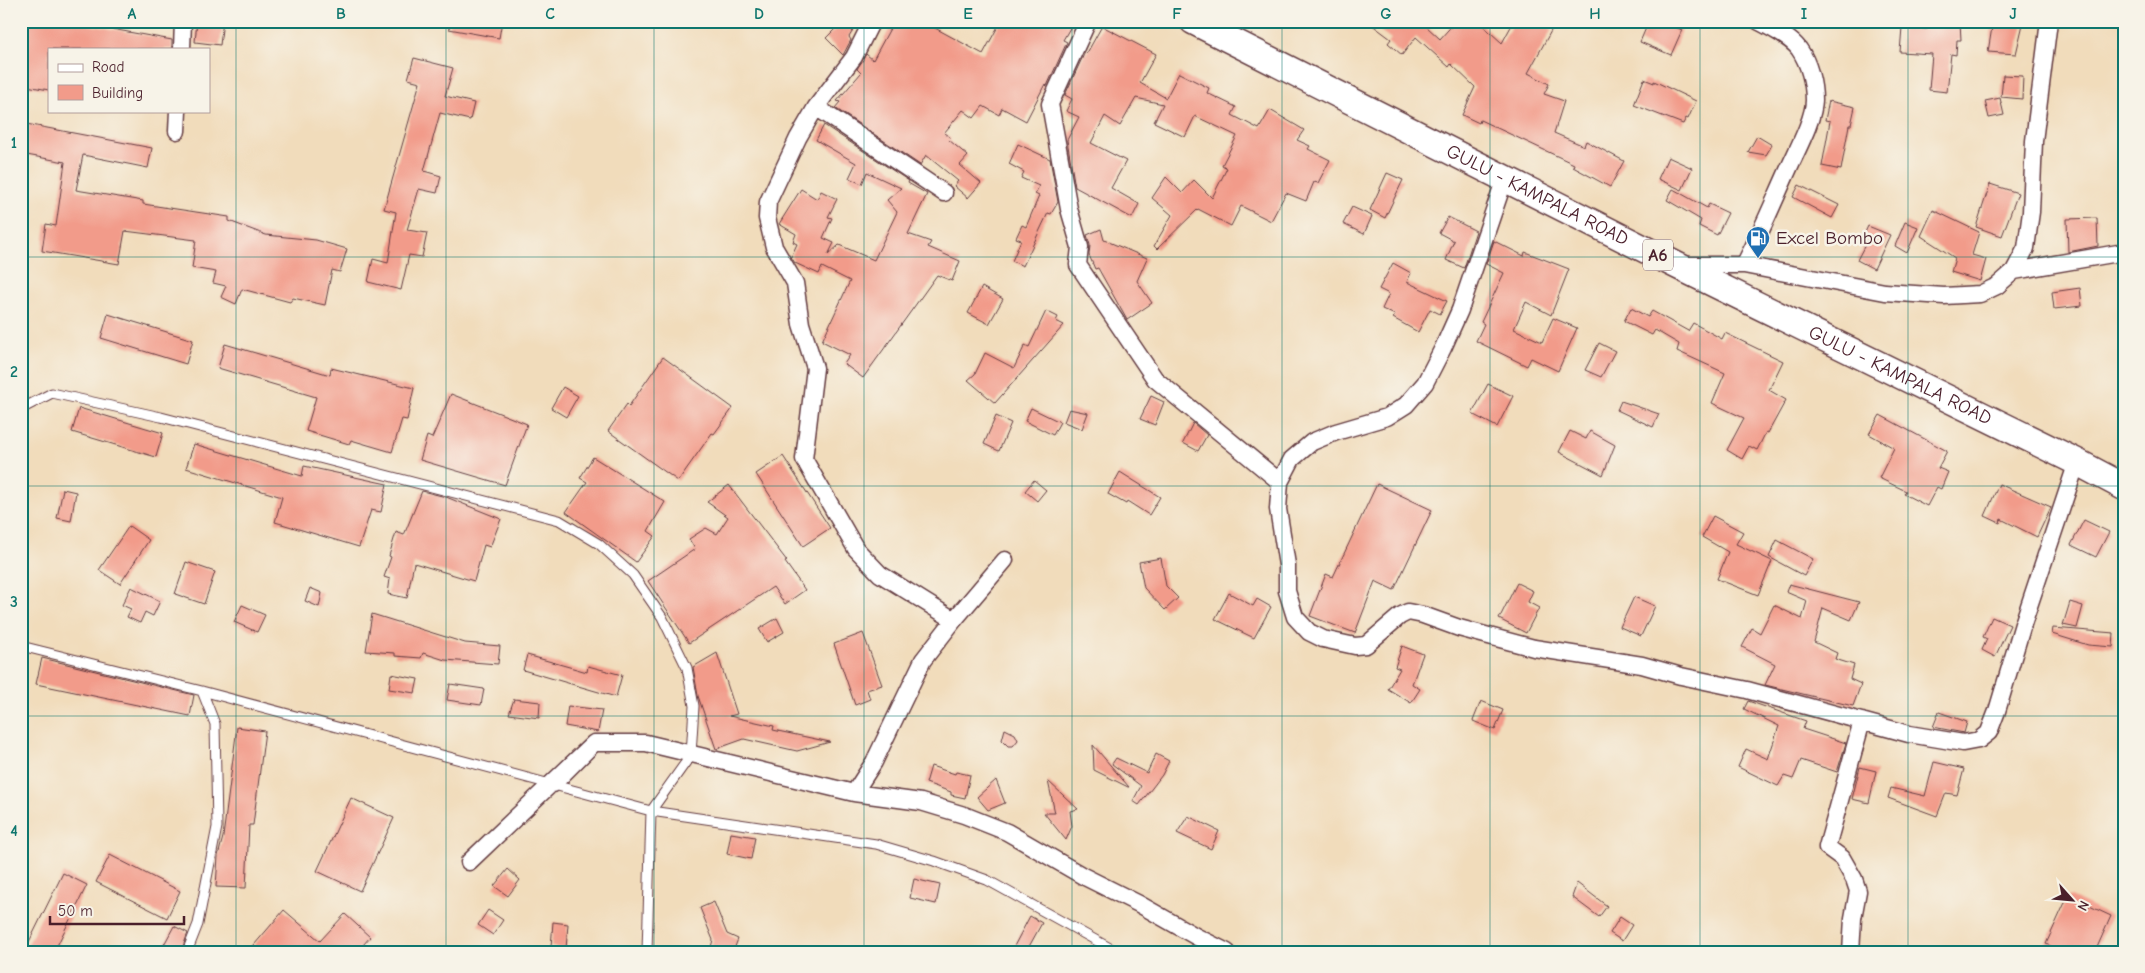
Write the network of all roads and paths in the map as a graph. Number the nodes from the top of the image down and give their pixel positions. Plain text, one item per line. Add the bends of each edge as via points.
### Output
1 (183, 21) edge
2 (872, 21) edge
3 (1088, 21) edge
4 (1193, 21) edge
5 (1758, 21) edge
6 (2049, 21) edge
7 (182, 48) edge
8 (816, 108) junction
9 (178, 112) edge
10 (177, 131) dead end
11 (1505, 178) junction
12 (944, 193) dead end
13 (2124, 252) edge
14 (1676, 265) junction
15 (1744, 265) junction
16 (2014, 271) junction
17 (21, 409) edge
18 (2077, 462) junction
19 (1280, 482) junction
20 (2124, 487) edge
21 (1005, 560) dead end
22 (954, 620) junction
23 (21, 646) edge
24 (202, 691) junction
25 (1862, 721) junction
26 (594, 743) junction
27 (691, 755) junction
28 (553, 784) junction
29 (854, 793) junction
30 (652, 811) junction
31 (469, 862) dead end
32 (188, 952) edge
33 (647, 952) edge
34 (1117, 952) edge
35 (1227, 952) edge
36 (1851, 952) edge

1 - 7 street
2 - 8 street via 854,58
3 - 19 street via 1050,104 1069,209 1080,247 1078,265 1155,379
4 - 11 main road, GULU - KAMPALA ROAD / A6
5 - 15 street via 1798,48 1806,60 1814,102 1806,132
6 - 16 street via 2035,132 2026,248
8 - 12 street
8 - 22 street via 768,202 767,218 774,246 795,283 801,324 816,368 804,459 856,549 880,574
9 - 10 street
11 - 14 main road, GULU - KAMPALA ROAD / A6
11 - 19 street via 1460,310 1425,383 1406,405 1387,417 1312,442 1292,459
13 - 16 street
14 - 15 street
14 - 18 main road, GULU - KAMPALA ROAD / A6
15 - 16 street via 1884,292 1944,296 1980,294 1997,286
17 - 27 lane via 52,393 170,419 559,520 599,544 633,575 662,617 687,668 694,706
18 - 20 main road, GULU - KAMPALA ROAD / A6
18 - 25 street via 1989,732 1978,740 1963,743 1909,734
19 - 25 street via 1278,509 1287,565 1287,591 1295,617 1309,632 1323,639 1355,646 1366,645 1408,612 1534,648 1642,665
21 - 22 street
22 - 29 street via 924,660 882,746
23 - 24 lane
24 - 28 lane
24 - 32 lane via 215,724 217,827 198,924
25 - 36 street via 1827,847 1842,858 1858,891
26 - 27 street via 646,744
26 - 28 street
26 - 31 street
27 - 29 street
27 - 30 lane
28 - 30 lane
29 - 35 street via 921,802 1007,832
30 - 33 lane
30 - 34 lane via 876,844 934,861 987,880

